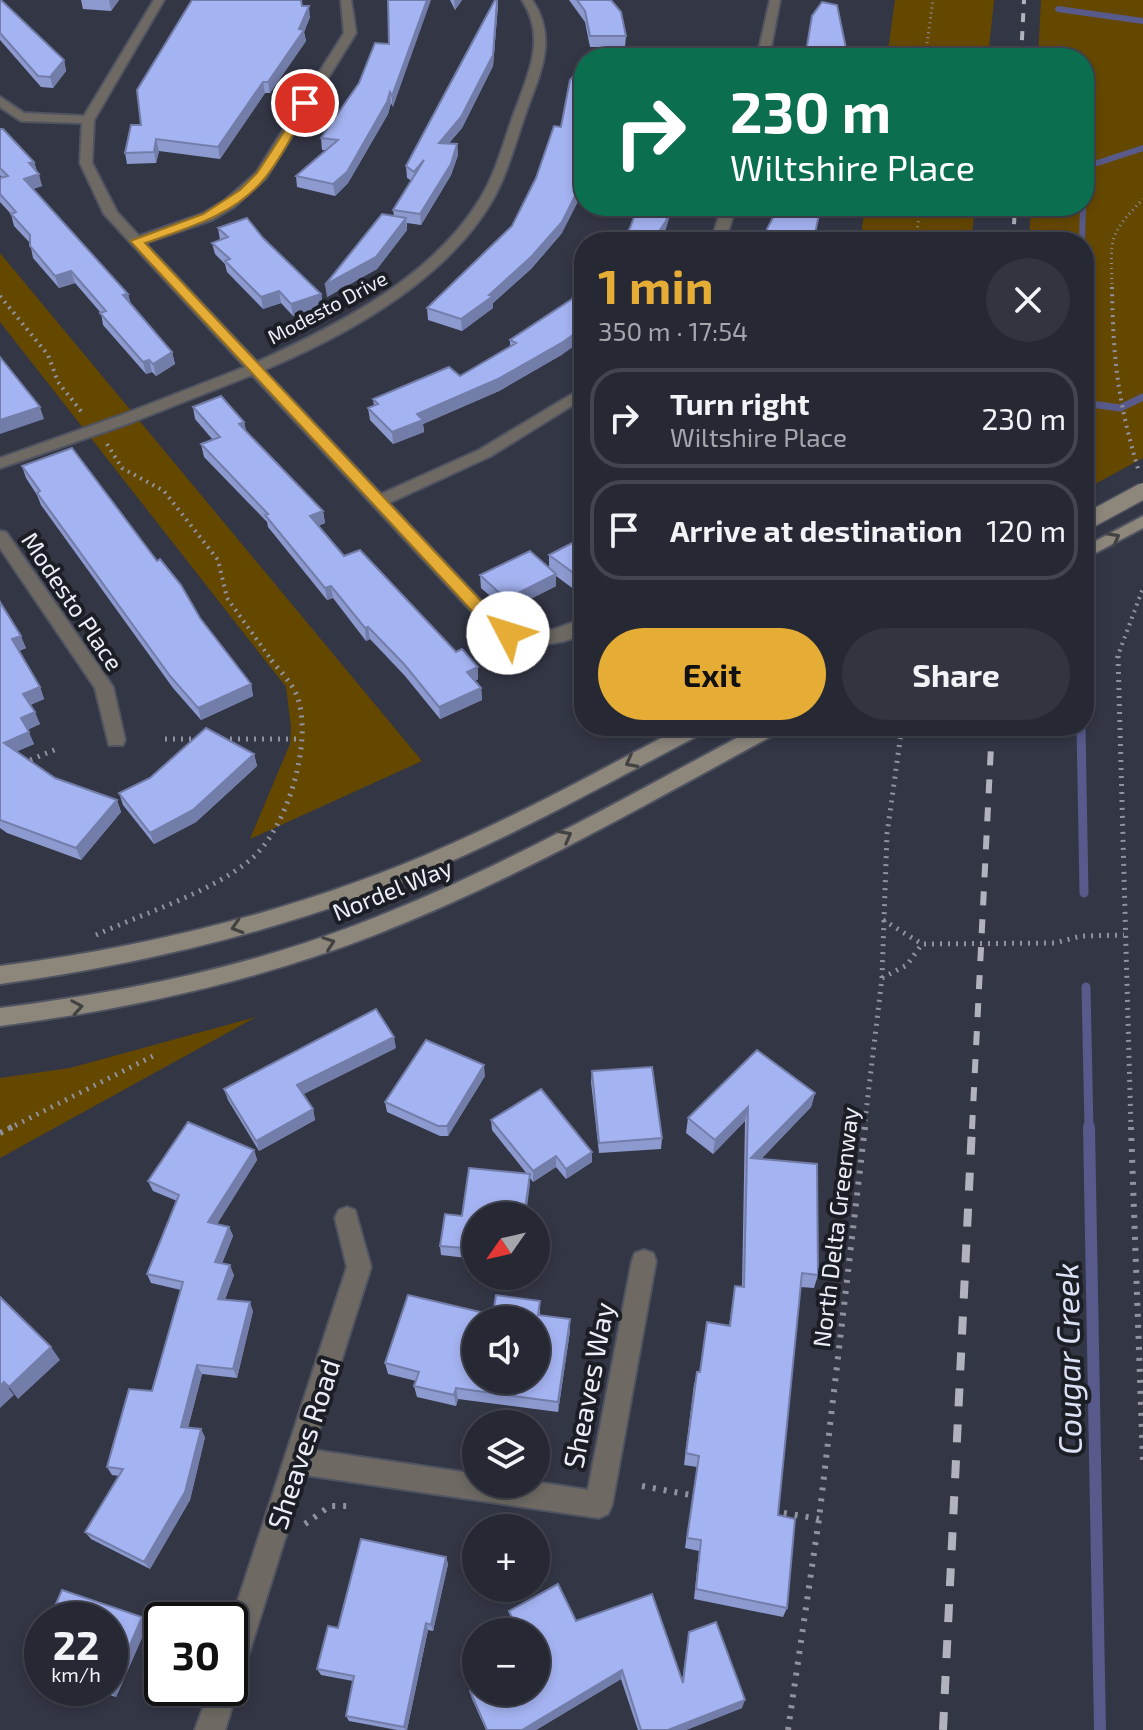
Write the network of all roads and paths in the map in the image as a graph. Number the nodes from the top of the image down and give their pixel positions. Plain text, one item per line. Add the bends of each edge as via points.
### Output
1 (159, 0) edge
2 (346, 0) edge
3 (527, 0) edge
4 (775, 0) edge
5 (933, 0) edge
6 (765, 48) edge
7 (926, 48) edge
8 (0, 101) edge
9 (88, 120) junction
10 (1143, 199) edge
11 (137, 241) junction
12 (0, 296) edge
13 (253, 369) junction
14 (574, 398) edge
15 (88, 421) dead end
16 (100, 436) dead end
17 (1140, 460) edge
18 (0, 463) edge
19 (1141, 483) edge
20 (379, 501) junction
21 (1094, 516) edge
22 (1143, 521) edge
23 (0, 536) edge
24 (1094, 548) edge
25 (1143, 588) edge
26 (574, 630) edge
27 (681, 736) edge
28 (755, 736) edge
29 (901, 736) edge
30 (165, 739) dead end
31 (301, 739) junction
32 (116, 740) dead end
33 (59, 748) dead end
34 (14, 766) edge
35 (883, 920) junction
36 (1124, 935) junction
37 (106, 941) dead end
38 (922, 944) junction
39 (0, 975) edge
40 (882, 978) junction
41 (0, 1017) edge
42 (155, 1055) dead end
43 (0, 1133) edge
44 (347, 1218) dead end
45 (644, 1261) dead end
46 (298, 1461) junction
47 (1143, 1462) edge
48 (642, 1486) dead end
49 (709, 1499) edge
50 (766, 1509) edge
51 (819, 1519) junction
52 (248, 1614) edge
53 (218, 1706) edge
54 (210, 1730) edge
55 (788, 1730) edge

1 - 9 street
2 - 11 street via 350,33 261,175 207,217
3 - 13 street, Modesto Drive via 541,25 543,48 501,166 464,231 402,290
4 - 6 street
5 - 7 path
8 - 9 street via 21,117
9 - 11 street via 86,163 92,182 111,214
10 - 17 path via 1115,228 1111,245 1113,364 1120,408
11 - 13 street
12 - 15 path via 48,355 58,382
13 - 18 street, Modesto Drive
13 - 20 street
14 - 20 street via 485,453
16 - 31 path via 122,468 164,491 218,560 227,598 297,696
17 - 19 path
19 - 21 main road, bridge
20 - 26 street via 491,622 508,633 537,639
24 -> 22 main road
23 - 32 street, Modesto Place via 104,687
25 - 36 path via 1115,663
27 -> 39 main road, Nordel Way via 516,822 342,894 134,955
41 -> 28 main road, Nordel Way via 137,997 323,945 484,879
29 - 35 path, North Delta Greenway via 887,834
30 - 31 path
31 - 37 path via 298,776 281,818 253,858 227,876 91,941
33 - 34 path
35 - 38 path
35 - 40 path, North Delta Greenway
36 - 38 path via 1055,943
36 - 47 path
38 - 40 path via 907,965
40 - 51 path, North Delta Greenway
42 - 43 path
44 - 46 street, Sheaves Road via 359,1267
45 - 46 street, Sheaves Way via 599,1505
46 - 52 street, Sheaves Road
48 - 49 path
50 - 51 path
51 - 55 path, North Delta Greenway
53 - 54 street

